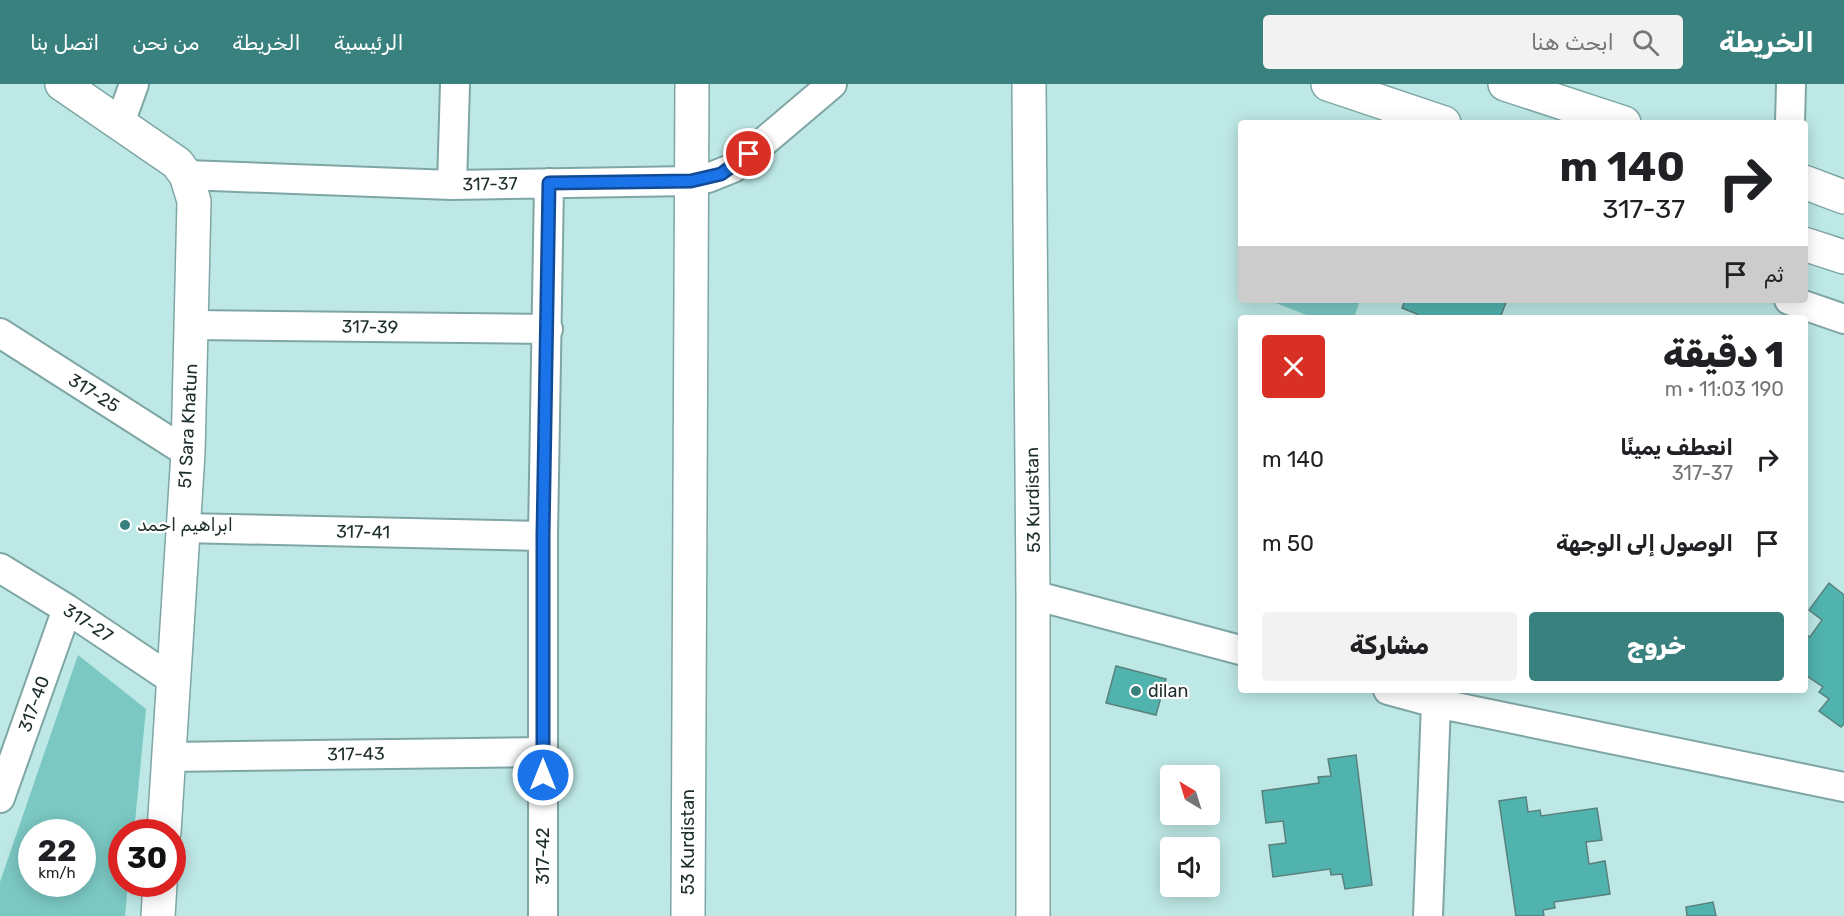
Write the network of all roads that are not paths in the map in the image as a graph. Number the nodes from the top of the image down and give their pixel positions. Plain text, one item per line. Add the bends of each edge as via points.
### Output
1 (62, 84) edge
2 (134, 84) edge
3 (455, 84) edge
4 (692, 84) edge
5 (832, 84) edge
6 (1029, 84) edge
7 (1328, 84) edge
8 (1505, 84) edge
9 (1791, 84) edge
10 (1435, 120) edge
11 (1615, 120) edge
12 (1790, 120) edge
13 (120, 123) junction
14 (186, 175) junction
15 (691, 181) junction
16 (549, 183) junction
17 (1808, 184) edge
18 (452, 185) junction
19 (1844, 197) edge
20 (1808, 245) edge
21 (1844, 257) edge
22 (1798, 303) edge
23 (1844, 319) edge
24 (193, 325) junction
25 (548, 329) junction
26 (0, 333) edge
27 (188, 453) junction
28 (183, 528) junction
29 (543, 536) junction
30 (0, 568) edge
31 (1033, 595) junction
32 (67, 609) junction
33 (1238, 649) edge
34 (173, 680) junction
35 (1414, 693) edge
36 (1439, 696) edge
37 (543, 752) junction
38 (168, 757) junction
39 (1844, 786) edge
40 (0, 798) edge
41 (165, 819) edge
42 (159, 897) edge
43 (158, 916) edge
44 (543, 916) edge
45 (688, 916) edge
46 (1033, 916) edge
47 (1428, 916) edge

1 - 13 main road, 51 Sara Khatun
2 - 13 street
3 - 18 street
4 - 15 main road, 53 Kurdistan
5 - 15 street, 317-37 via 733,168
6 - 31 main road, 53 Kurdistan
7 - 10 main road
8 - 11 main road
9 - 12 street
13 - 14 main road, 51 Sara Khatun via 165,154
14 - 18 street, 317-37
14 - 24 main road, 51 Sara Khatun via 194,201
15 - 16 street, 317-37
15 - 45 main road, 53 Kurdistan
16 - 18 street, 317-37
16 - 25 street, 317-42
17 - 19 main road
20 - 21 main road
22 - 23 street
24 - 25 street, 317-39
24 - 27 main road, 51 Sara Khatun
25 - 29 street, 317-42
26 - 27 street, 317-25
27 - 28 main road, 51 Sara Khatun
28 - 29 street, 317-41
28 - 34 main road, 51 Sara Khatun
29 - 37 street, 317-42
30 - 32 street, 317-27
31 - 33 street
31 - 46 main road, 53 Kurdistan
32 - 34 street, 317-27
32 - 40 street, 317-40
34 - 38 main road, 51 Sara Khatun
35 - 36 street
36 - 39 street
36 - 47 street
37 - 38 street, 317-43
37 - 44 street, 317-42
38 - 41 main road, 51 Sara Khatun
42 - 43 main road

